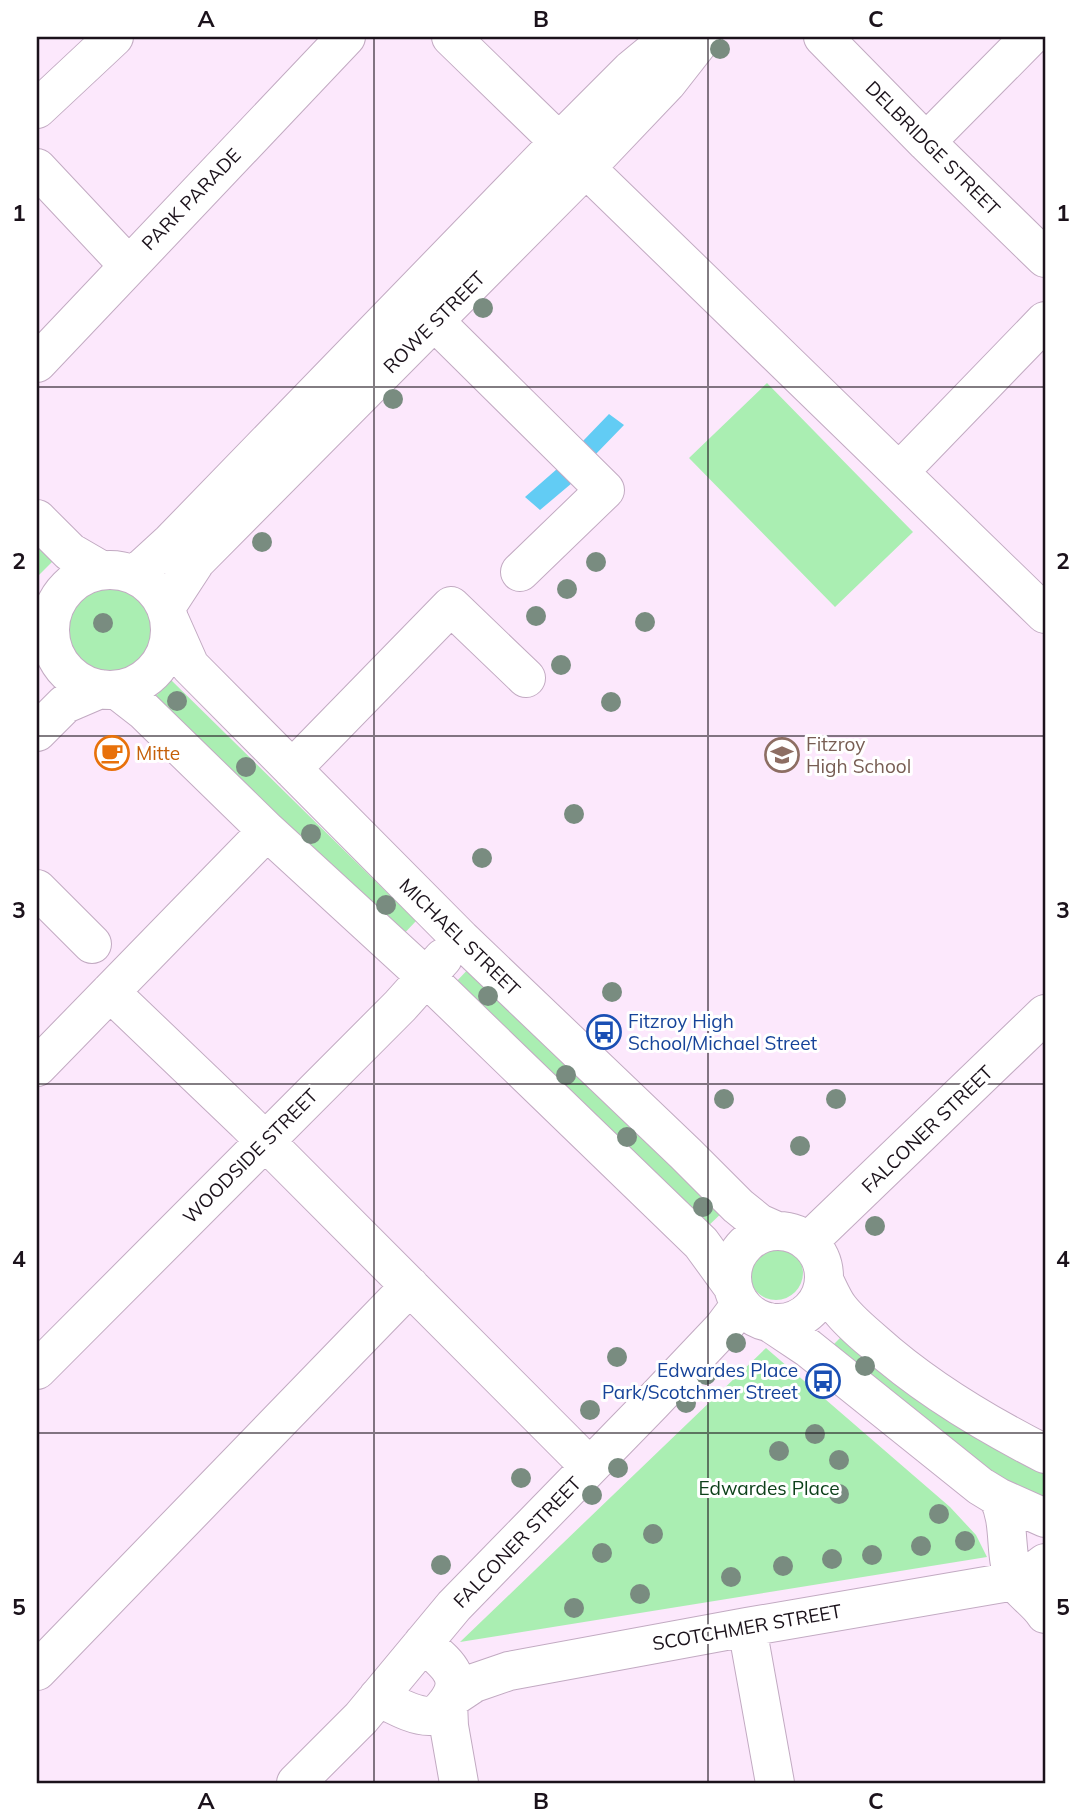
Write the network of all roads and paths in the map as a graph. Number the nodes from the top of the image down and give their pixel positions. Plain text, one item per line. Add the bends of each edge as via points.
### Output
1 (114, 37) edge
2 (346, 37) edge
3 (451, 37) edge
4 (671, 37) edge
5 (703, 37) edge
6 (822, 37) edge
7 (1030, 37) edge
8 (37, 109) edge
9 (560, 141) junction
10 (926, 142) junction
11 (37, 168) edge
12 (586, 168) junction
13 (1045, 258) edge
14 (128, 265) junction
15 (422, 309) junction
16 (1045, 321) edge
17 (37, 363) edge
18 (899, 472) junction
19 (37, 519) edge
20 (118, 572) junction
21 (520, 572) dead end
22 (44, 603) edge
23 (168, 614) junction
24 (1045, 614) edge
25 (45, 666) edge
26 (526, 678) dead end
27 (108, 690) junction
28 (37, 732) edge
29 (292, 769) junction
30 (267, 831) junction
31 (37, 889) edge
32 (461, 939) junction
33 (92, 944) dead end
34 (426, 977) junction
35 (110, 992) junction
36 (1045, 1014) edge
37 (37, 1067) edge
38 (264, 1141) junction
39 (792, 1237) junction
40 (824, 1280) junction
41 (410, 1286) junction
42 (748, 1304) junction
43 (37, 1370) edge
44 (1045, 1454) edge
45 (589, 1466) junction
46 (998, 1497) junction
47 (1045, 1518) edge
48 (1013, 1577) edge
49 (1045, 1614) edge
50 (747, 1627) junction
51 (422, 1643) junction
52 (37, 1671) edge
53 (378, 1697) junction
54 (449, 1700) junction
55 (296, 1783) edge
56 (459, 1783) edge
57 (775, 1783) edge

1 - 8 street
2 - 14 street, PARK PARADE
3 - 9 street
4 - 9 street, ROWE STREET
5 - 12 street, ROWE STREET via 667,83
6 - 10 street, DELBRIDGE STREET
7 - 10 street
9 - 12 street
9 - 15 street, ROWE STREET
10 - 13 street, DELBRIDGE STREET
11 - 14 street
12 - 15 street, ROWE STREET
12 - 18 street
14 - 17 street, PARK PARADE
15 - 20 street, ROWE STREET via 171,542
15 - 21 street via 605,490
15 - 23 street, ROWE STREET via 196,561
16 - 18 street
18 - 24 street
19 - 20 street via 70,552
20 - 22 street via 85,575 59,597
20 - 23 street via 148,583
22 - 25 street via 49,632
23 - 27 street via 170,640 152,674 135,684
23 - 29 street, MICHAEL STREET via 190,666
25 - 27 street via 84,685
26 - 29 street via 451,606
27 - 28 street via 65,704
27 - 30 street via 144,712
29 - 32 street, MICHAEL STREET
30 - 34 street
30 - 35 street
31 - 33 street
32 - 34 street, WOODSIDE STREET
32 - 39 street, MICHAEL STREET via 738,1206 759,1223
34 - 38 street, WOODSIDE STREET
34 - 42 street via 701,1243
35 - 37 street
35 - 38 street
36 - 39 street, FALCONER STREET
38 - 41 street
38 - 43 street, WOODSIDE STREET
39 - 40 street via 820,1259
39 - 42 street via 768,1232 739,1253 733,1269
40 - 42 street via 819,1297 794,1320
40 - 44 street via 845,1315 895,1361 935,1391
41 - 45 street
41 - 52 street
42 - 45 street, FALCONER STREET
42 - 46 street
45 - 51 street, FALCONER STREET
46 - 47 street
46 - 48 street via 1007,1521
48 - 49 street
48 - 50 street, SCOTCHMER STREET
50 - 54 street, SCOTCHMER STREET via 502,1672
50 - 57 street
51 - 53 street, FALCONER STREET
51 - 54 street via 453,1674 455,1687
53 - 54 street, SCOTCHMER STREET via 428,1716 440,1712
53 - 55 street, FALCONER STREET
54 - 56 street

